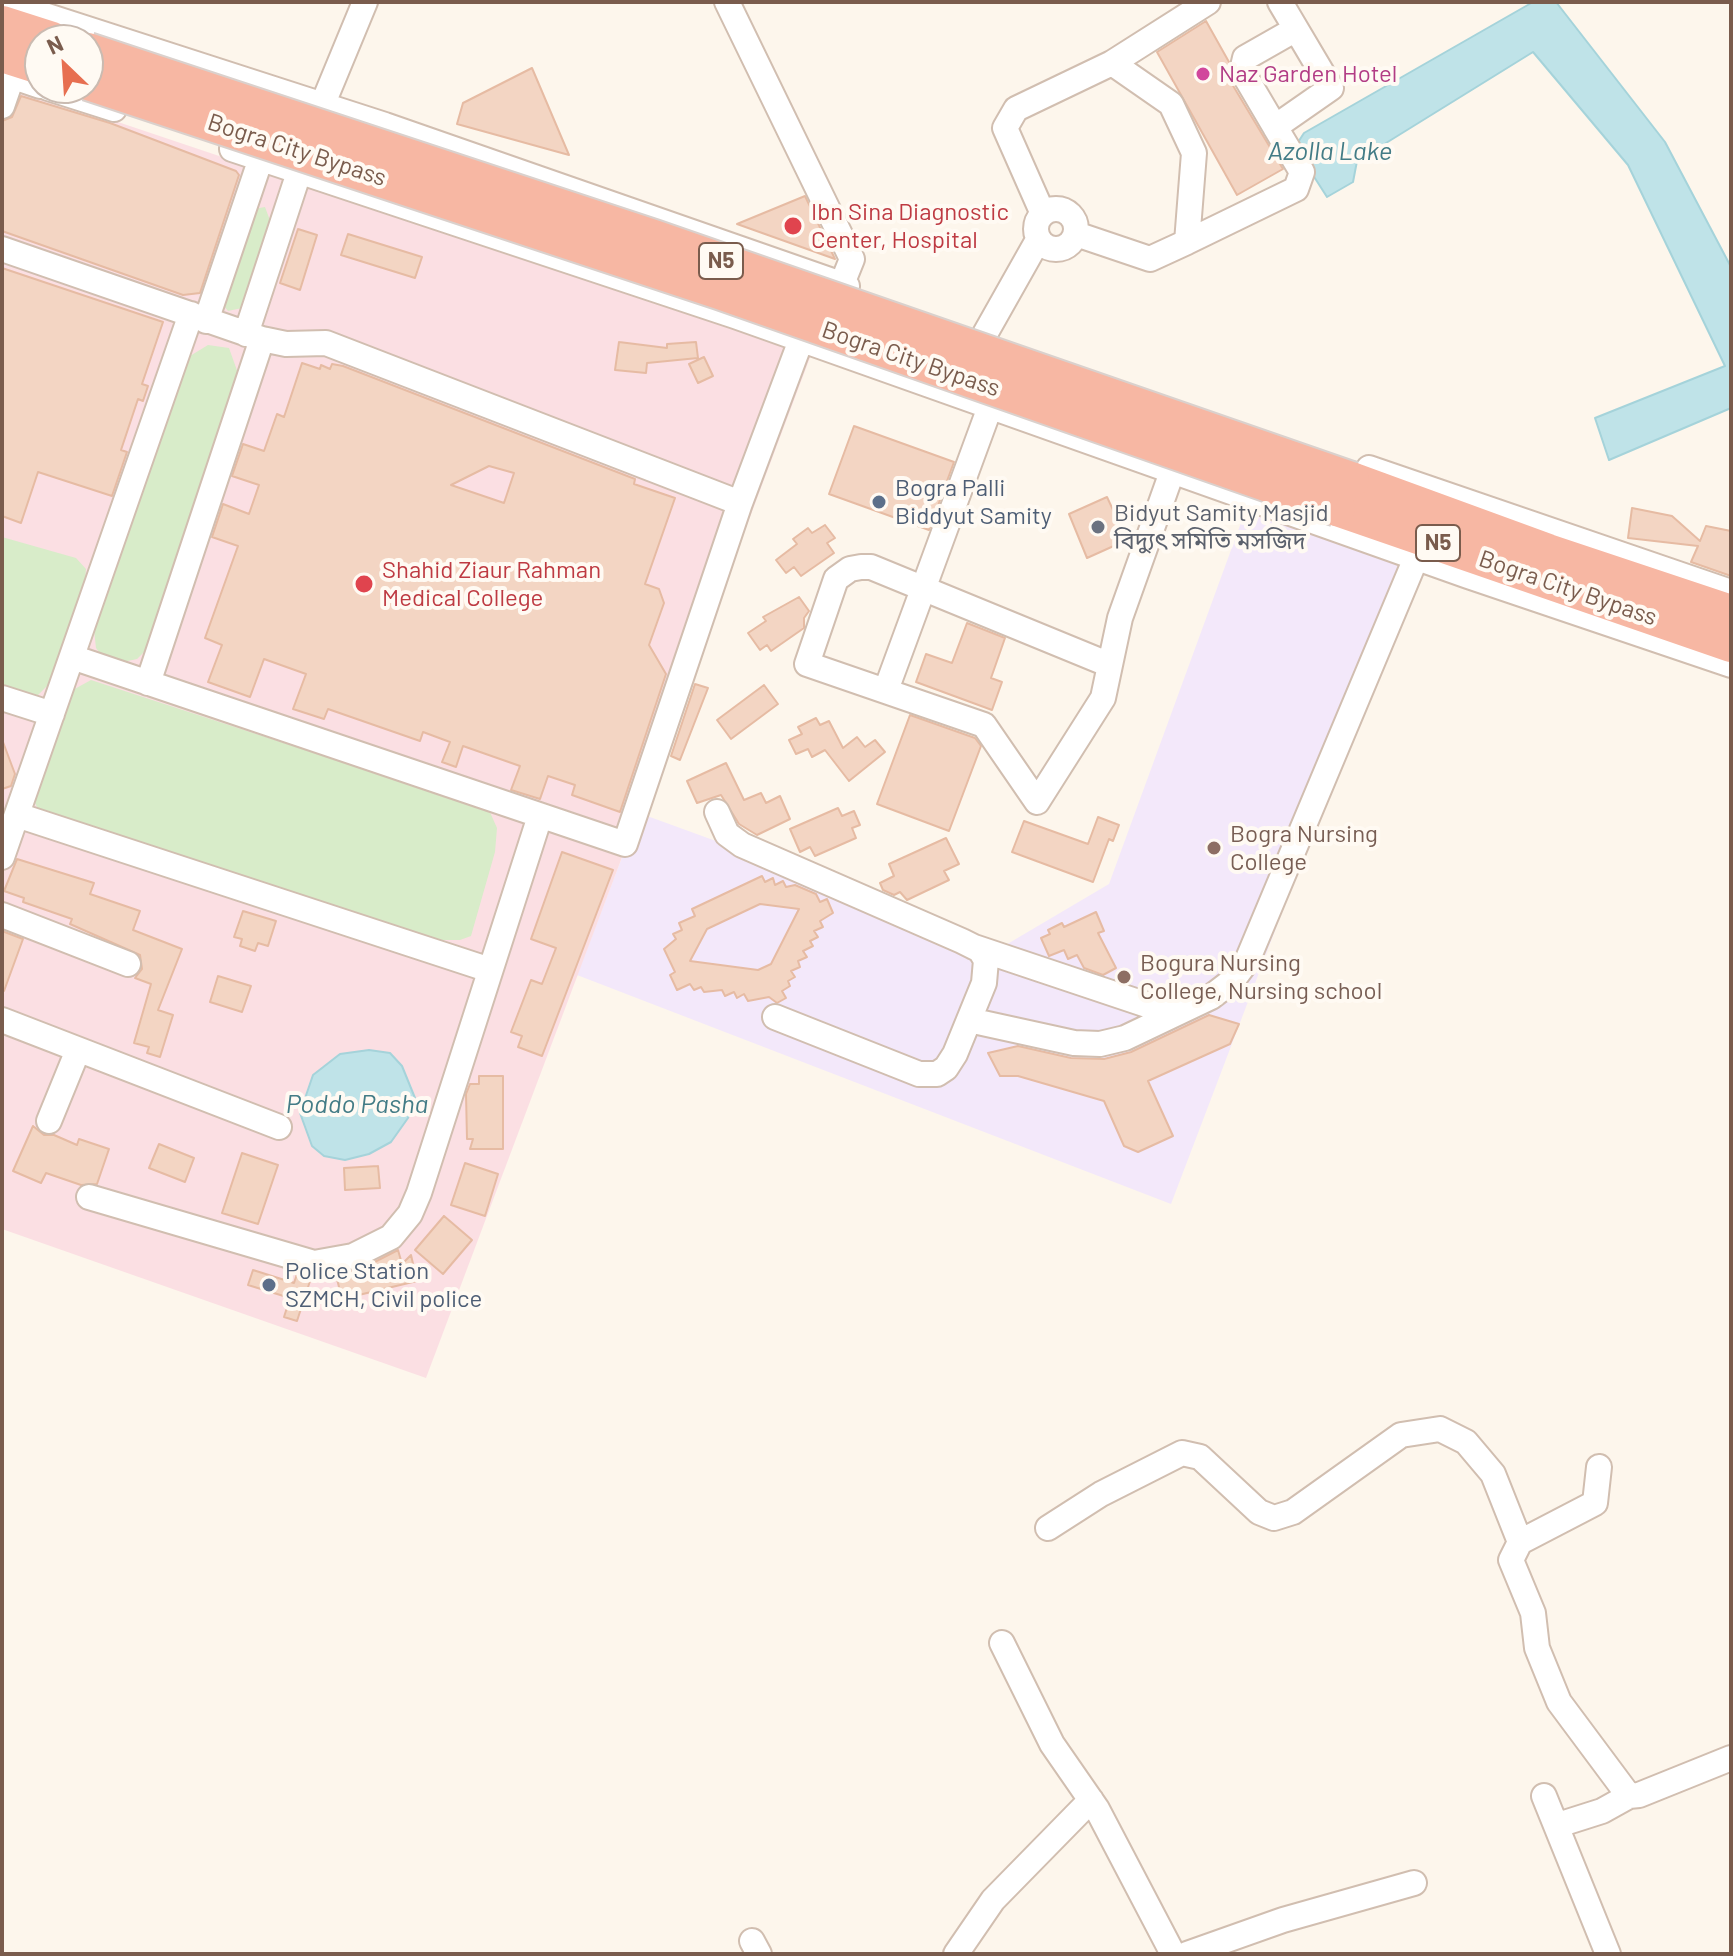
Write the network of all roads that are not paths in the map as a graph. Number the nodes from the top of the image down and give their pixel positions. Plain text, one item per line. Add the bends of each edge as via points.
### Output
1 (4, 2) edge
2 (365, 2) edge
3 (727, 2) edge
4 (1208, 2) edge
5 (1280, 2) edge
6 (2, 24) edge
7 (1296, 29) junction
8 (24, 31) edge
9 (104, 56) edge
10 (1112, 63) junction
11 (14, 67) edge
12 (104, 87) edge
13 (97, 104) edge
14 (321, 104) junction
15 (2, 106) edge
16 (1275, 127) junction
17 (261, 158) junction
18 (300, 171) junction
19 (1043, 214) junction
20 (1076, 234) junction
21 (1187, 242) junction
22 (1043, 244) junction
23 (2, 249) edge
24 (842, 284) junction
25 (199, 318) junction
26 (254, 336) junction
27 (991, 336) junction
28 (801, 340) junction
29 (990, 407) junction
30 (1172, 472) junction
31 (1344, 494) junction
32 (740, 503) junction
33 (1416, 558) junction
34 (923, 588) junction
35 (1731, 592) edge
36 (1731, 613) edge
37 (1731, 644) edge
38 (72, 657) junction
39 (1110, 665) junction
40 (1731, 665) edge
41 (148, 683) junction
42 (886, 690) junction
43 (2, 698) edge
44 (52, 714) junction
45 (717, 812) dead end
46 (17, 815) junction
47 (540, 816) junction
48 (2, 857) edge
49 (2, 915) edge
50 (974, 947) junction
51 (128, 964) dead end
52 (490, 970) junction
53 (1174, 1014) junction
54 (775, 1017) dead end
55 (2, 1020) edge
56 (969, 1020) junction
57 (78, 1050) junction
58 (49, 1121) dead end
59 (279, 1127) dead end
60 (89, 1197) dead end
61 (1599, 1467) dead end
62 (1048, 1528) dead end
63 (1520, 1542) junction
64 (1002, 1643) dead end
65 (1731, 1758) edge
66 (1544, 1796) dead end
67 (1629, 1796) junction
68 (1091, 1800) junction
69 (1558, 1825) junction
70 (1414, 1883) dead end
71 (956, 1954) edge
72 (1173, 1954) edge
73 (1187, 1954) edge
74 (1608, 1954) edge

1 - 14 street
2 - 14 street
3 - 24 street via 852,259
4 - 10 street
5 - 7 street
6 - 8 highway
7 - 16 street via 1331,88
7 - 16 street via 1245,58 1242,71
9 - 31 highway, Bogra City Bypass / N5, bridge via 654,238
10 - 19 street via 1016,109 1005,128
10 - 21 street via 1171,104 1194,153
11 - 15 street
12 - 31 highway, Bogra City Bypass / N5, bridge
13 - 17 street
14 - 18 street
14 - 24 street
16 - 21 street via 1302,172 1296,189
17 - 18 street
17 - 25 street
18 - 26 street
18 - 28 street
19 - 20 street via 1054,209 1067,212
19 - 22 street via 1036,223
20 - 21 street via 1150,259
20 - 22 street via 1062,249
22 - 27 street
23 - 25 street
24 - 27 street
25 - 26 street
25 - 38 street
26 - 32 street via 286,344 326,343
26 - 41 street
27 - 35 street
28 - 29 street
28 - 32 street
29 - 30 street
29 - 34 street
30 - 33 street
30 - 39 street via 1120,618
31 - 36 highway, Bogra City Bypass / N5 via 1548,552
31 - 37 highway, Bogra City Bypass / N5
32 - 47 street via 625,844
33 - 40 street
33 - 53 street via 1247,962 1222,990
34 - 39 street
34 - 42 street
34 - 42 street via 861,567 841,574 832,590 807,664
38 - 41 street
38 - 44 street
39 - 42 street via 1103,698 1037,802 984,725
41 - 47 street
43 - 44 street
44 - 46 street
45 - 50 street via 727,834 742,845
46 - 48 street
46 - 52 street
47 - 52 street
49 - 51 street
50 - 53 street
50 - 56 street via 984,955 987,969
52 - 60 street via 419,1193 402,1226 379,1245 340,1260 314,1263
53 - 56 street via 1120,1040 1092,1045
54 - 56 street via 928,1075 951,1062
55 - 57 street
57 - 58 street
57 - 59 street
61 - 63 street via 1595,1503
62 - 63 street via 1182,1453 1200,1457 1259,1512 1274,1518 1293,1512 1401,1435 1440,1429 1466,1442 1493,1474
63 - 67 street via 1511,1560 1533,1613 1537,1648 1553,1689
64 - 68 street via 1052,1744
65 - 67 street
66 - 69 street
67 - 69 street
68 - 71 street via 993,1900
68 - 72 street
69 - 74 street
70 - 73 street

